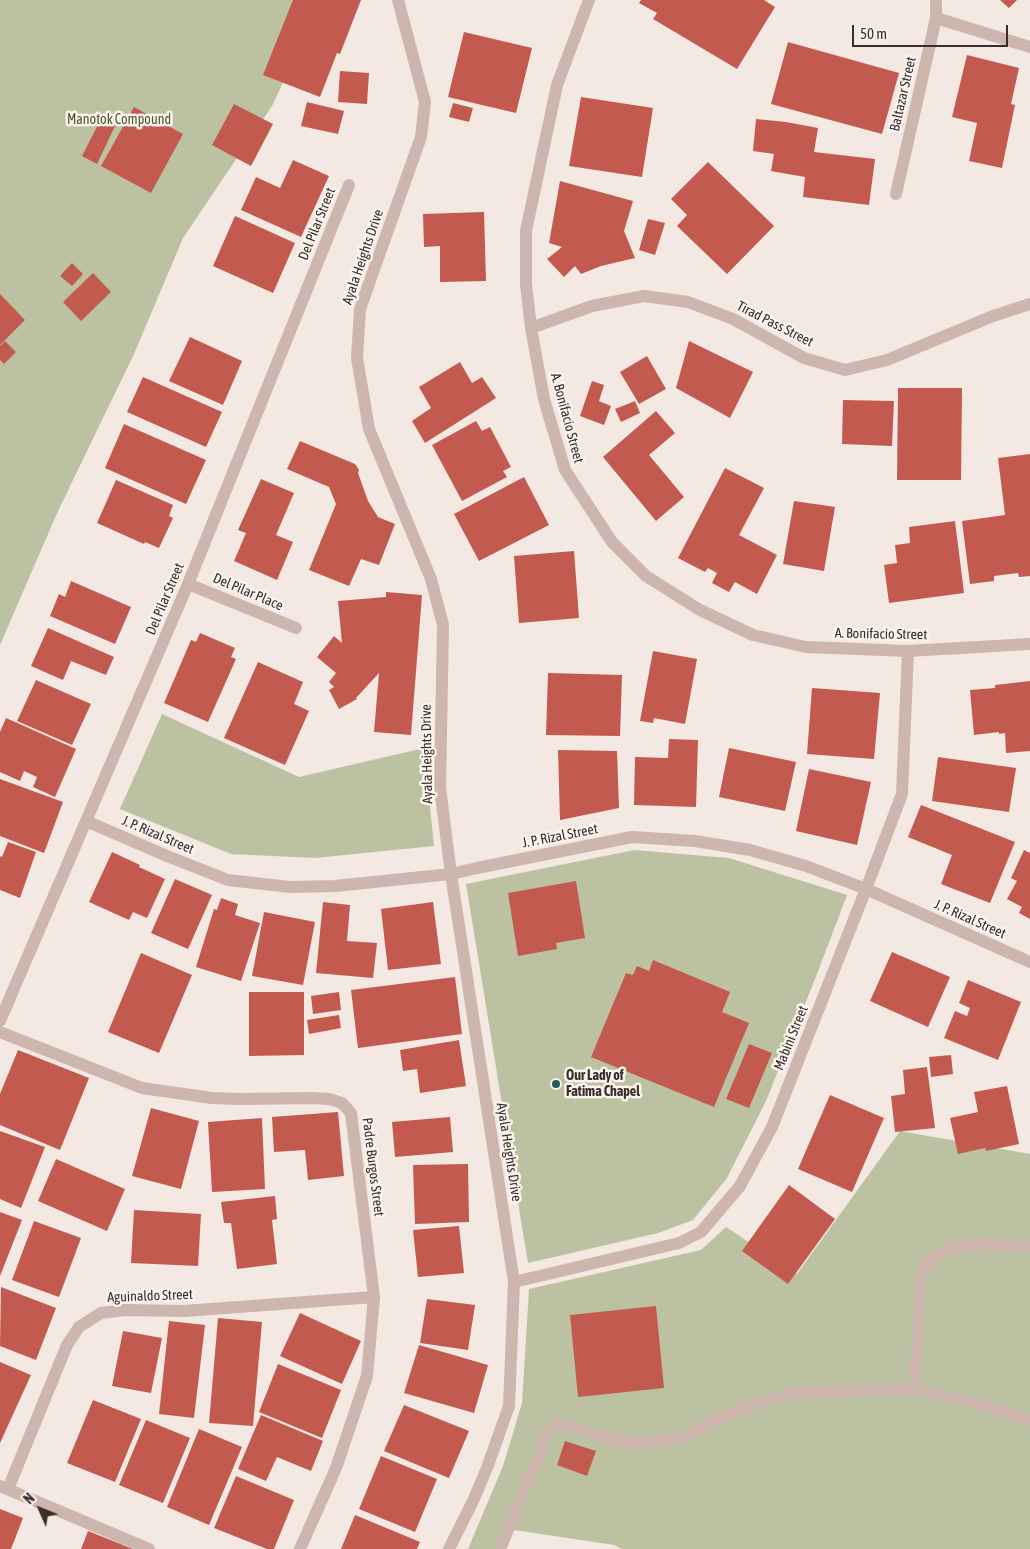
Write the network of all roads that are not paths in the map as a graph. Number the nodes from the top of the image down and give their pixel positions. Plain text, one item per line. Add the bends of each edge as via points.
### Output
1 (398, 0) edge
2 (589, 0) edge
3 (936, 0) edge
4 (936, 18) junction
5 (1030, 47) edge
6 (349, 185) dead end
7 (896, 194) dead end
8 (1030, 304) edge
9 (531, 328) junction
10 (188, 584) junction
11 (296, 628) dead end
12 (1030, 644) edge
13 (908, 651) junction
14 (86, 821) junction
15 (451, 874) junction
16 (866, 889) junction
17 (1030, 962) edge
18 (0, 1021) edge
19 (0, 1032) edge
20 (1030, 1246) edge
21 (514, 1282) junction
22 (374, 1297) junction
23 (915, 1389) junction
24 (1030, 1420) edge
25 (4, 1488) edge
26 (149, 1549) edge
27 (300, 1549) edge
28 (449, 1549) edge
29 (500, 1549) edge

1 - 15 street, Ayala Heights Drive via 425,102 423,120 421,137 360,309 357,358 369,429 431,579 443,625 440,788
2 - 9 street, A. Bonifacio Street via 557,85 526,231 526,284
3 - 4 street, Baltazar Street
4 - 5 street
4 - 7 street, Baltazar Street
6 - 10 street, Del Pilar Street
8 - 9 street, Tirad Pass Street via 887,360 845,370 804,358 734,319 688,302 644,296 592,306
9 - 13 street, A. Bonifacio Street via 544,399 565,470 612,542 646,576 700,610 753,635 806,646
10 - 11 street, Del Pilar Place
10 - 14 street, Del Pilar Street
12 - 13 street, A. Bonifacio Street
13 - 16 street, Mabini Street via 902,794
14 - 15 street, J. P. Rizal Street via 228,880 290,887 326,887
14 - 18 street, Del Pilar Street
15 - 16 street, J. P. Rizal Street via 632,837 695,841 750,850 806,866
15 - 21 street, Ayala Heights Drive
16 - 17 street, J. P. Rizal Street
16 - 21 street, Mabini Street via 772,1127 740,1186 701,1232 679,1243
19 - 22 street, Padre Burgos Street via 142,1088 212,1098 312,1098 342,1103 352,1113
20 - 23 street via 972,1244 947,1249 929,1262 920,1278
21 - 28 street, Ayala Heights Drive via 509,1406 480,1484
22 - 25 street, Aguinaldo Street via 184,1311 102,1313 79,1327 67,1345
22 - 27 street, Padre Burgos Street via 367,1376 336,1468
23 - 24 street
23 - 29 street via 790,1393 736,1411 681,1439 628,1444 561,1424 553,1427
25 - 26 street

